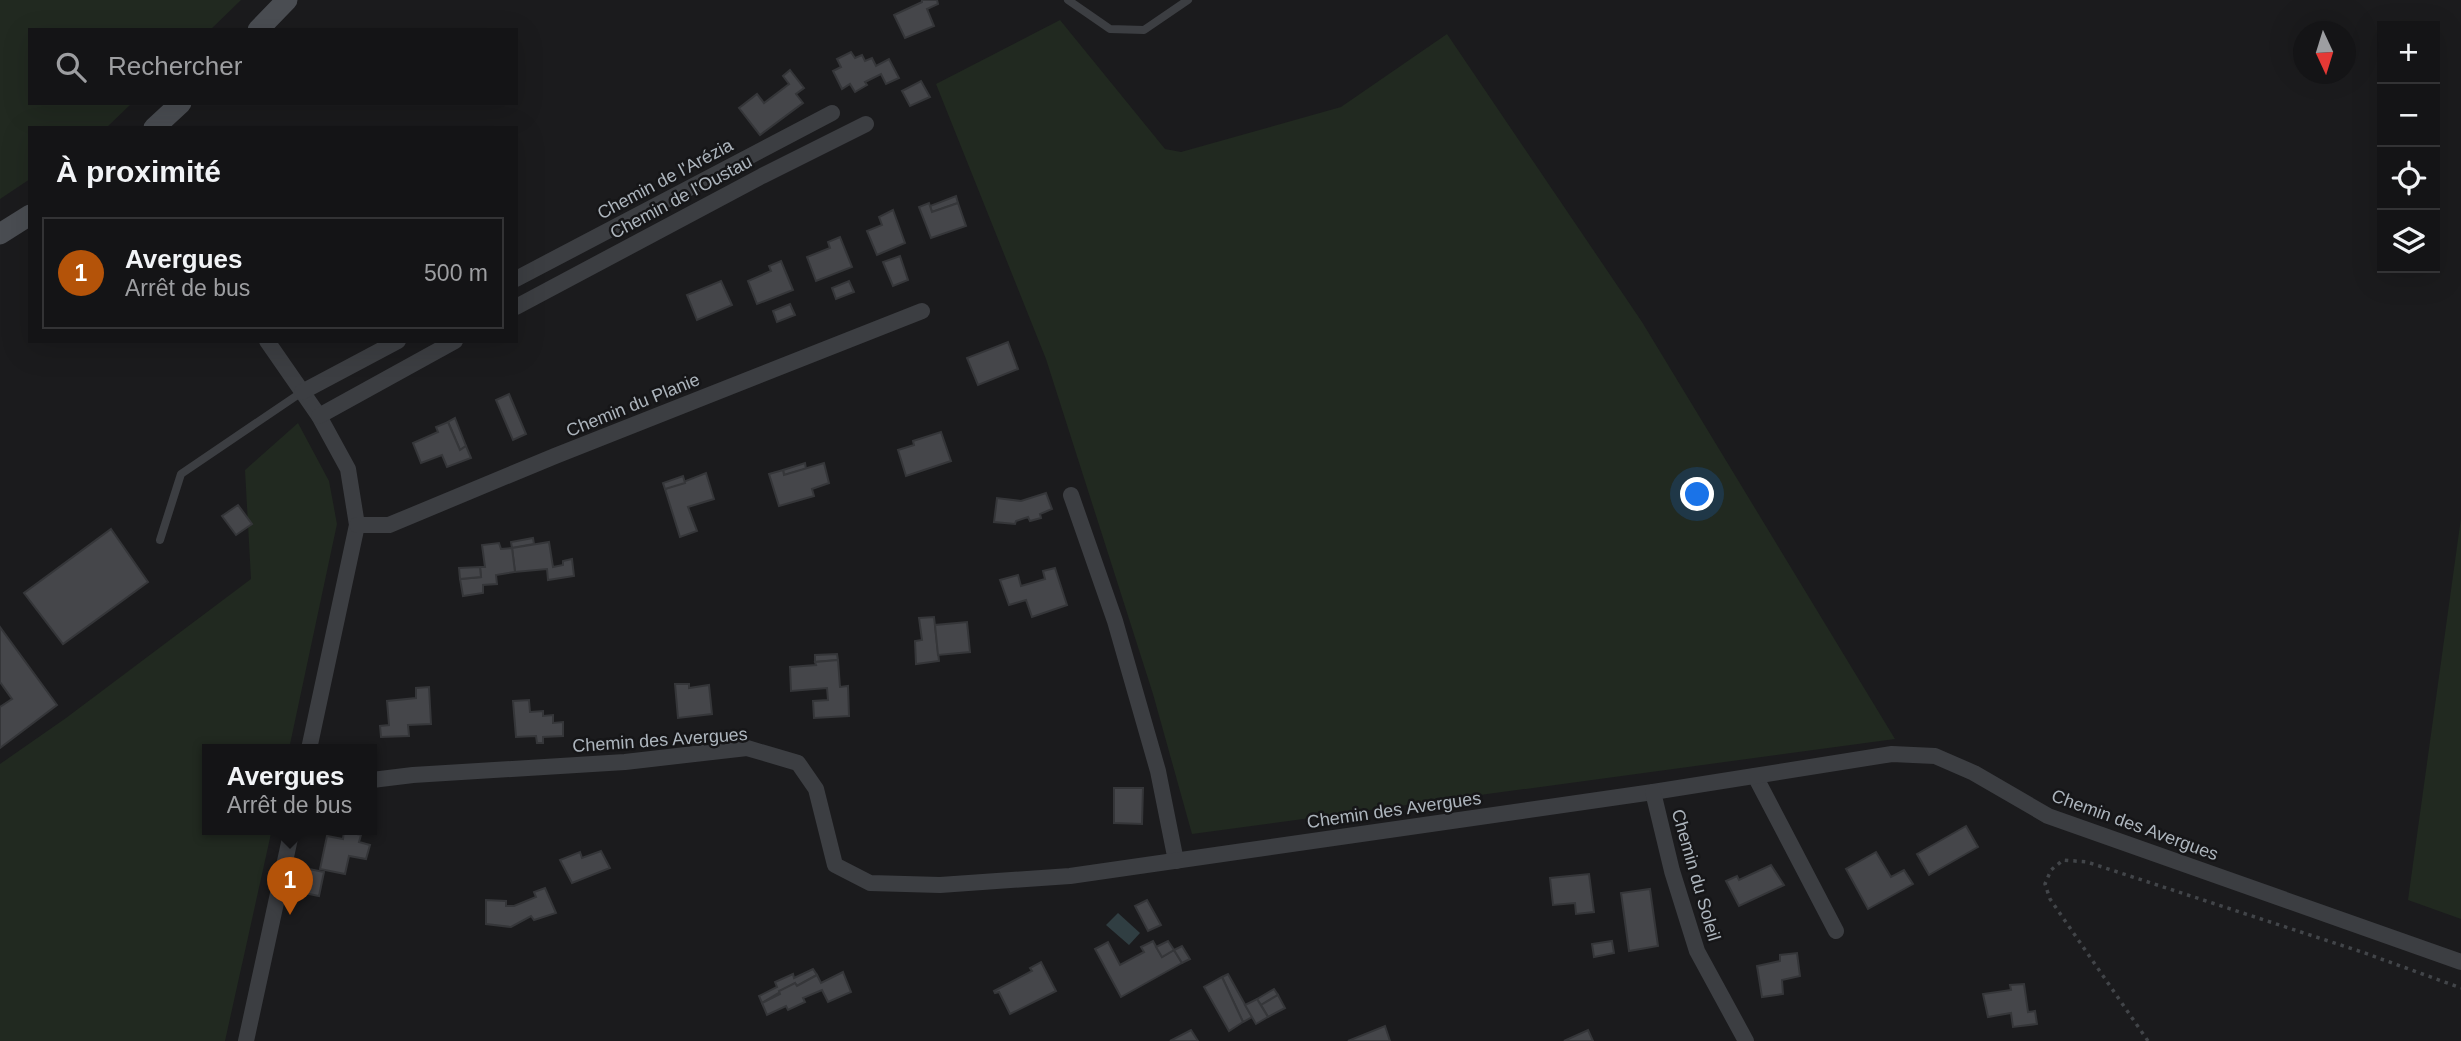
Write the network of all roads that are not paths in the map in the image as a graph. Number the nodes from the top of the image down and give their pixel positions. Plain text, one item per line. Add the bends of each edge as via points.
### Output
1 (287, 0) edge
2 (1068, 0) edge
3 (1188, 0) edge
4 (260, 28) edge
5 (179, 105) edge
6 (832, 113) dead end
7 (866, 124) dead end
8 (156, 126) edge
9 (28, 216) edge
10 (0, 234) edge
11 (518, 278) edge
12 (518, 306) edge
13 (922, 311) dead end
14 (268, 343) edge
15 (394, 343) edge
16 (451, 343) edge
17 (302, 392) junction
18 (319, 416) junction
19 (1071, 495) dead end
20 (357, 525) junction
21 (160, 540) dead end
22 (310, 744) edge
23 (1755, 776) junction
24 (377, 779) edge
25 (1653, 792) junction
26 (291, 835) edge
27 (1176, 861) junction
28 (1836, 931) dead end
29 (2461, 962) edge
30 (246, 1041) edge
31 (1746, 1041) edge

1 - 4 street
2 - 3 lane via 1110,29 1144,30
5 - 8 street
6 - 11 street, Chemin de l'Arézia
7 - 12 street, Chemin de l'Oustau
9 - 10 street
13 - 20 street, Chemin du Planie via 389,525
14 - 17 street
15 - 17 street
16 - 18 street
17 - 18 street
17 - 21 lane via 181,474
18 - 20 street via 348,469
19 - 27 street via 1115,621 1158,771
20 - 22 street
23 - 25 street, Chemin des Avergues
23 - 28 street
23 - 29 street, Chemin des Avergues via 1892,754 1935,756 2048,816
24 - 27 street, Chemin des Avergues via 625,762 747,748 798,763 816,789 835,865 870,883 940,885
25 - 27 street, Chemin des Avergues
25 - 31 street, Chemin du Soleil via 1697,951
26 - 30 street

